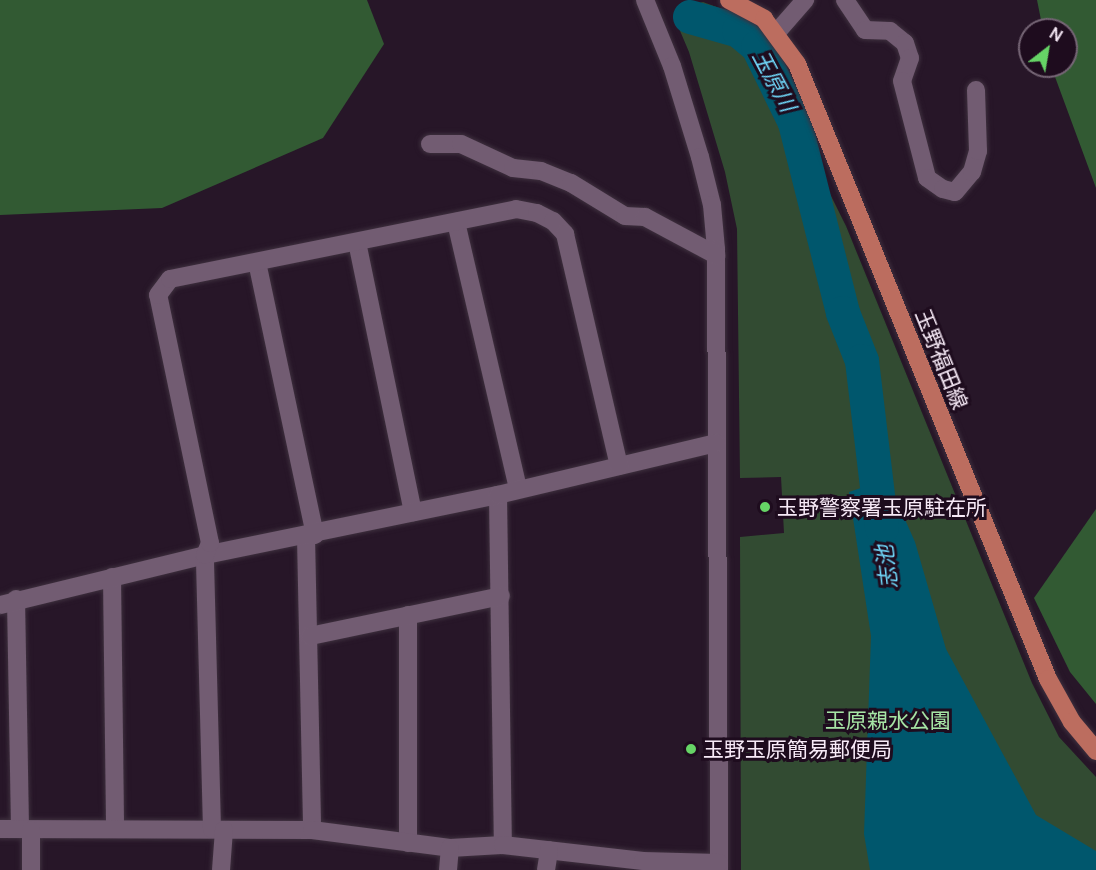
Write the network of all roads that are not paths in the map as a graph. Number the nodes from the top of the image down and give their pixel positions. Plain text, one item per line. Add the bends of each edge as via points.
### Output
1 (645, 0) edge
2 (729, 0) edge
3 (806, 0) edge
4 (845, 0) edge
5 (777, 32) junction
6 (976, 90) dead end
7 (430, 144) dead end
8 (456, 222) junction
9 (357, 242) junction
10 (716, 255) junction
11 (257, 262) junction
12 (716, 443) junction
13 (619, 466) junction
14 (518, 488) junction
15 (498, 495) junction
16 (413, 512) junction
17 (310, 536) junction
18 (205, 555) junction
19 (112, 577) junction
20 (501, 596) junction
21 (8, 602) edge
22 (408, 615) junction
23 (310, 636) junction
24 (1096, 751) edge
25 (0, 829) edge
26 (26, 829) junction
27 (115, 829) junction
28 (218, 829) junction
29 (312, 830) junction
30 (408, 843) junction
31 (503, 845) junction
32 (450, 848) junction
33 (549, 850) junction
34 (643, 865) edge
35 (719, 866) edge
36 (31, 870) edge
37 (221, 870) edge
38 (448, 870) edge
39 (546, 870) edge

1 - 10 street via 672,66 700,157 712,205
2 - 5 main road, 玉野福田線 via 764,19
3 - 5 street
4 - 6 street via 865,30 890,31 904,43 910,58 902,81 927,178 955,192 972,172 978,151
5 - 24 main road, 玉野福田線 via 797,64 1048,679 1072,722
7 - 10 street via 461,144 513,168 561,179 625,216 645,217
8 - 9 street
8 - 13 street via 516,210 537,213 553,221 565,234
8 - 14 street
9 - 11 street
9 - 16 street
10 - 12 street
11 - 17 street
11 - 18 street via 170,279 158,295 210,543
12 - 13 street
12 - 35 street
13 - 14 street
14 - 15 street
15 - 16 street
15 - 20 street
16 - 17 street
17 - 18 street
17 - 23 street
18 - 19 street
18 - 28 street
19 - 21 street
19 - 27 street
20 - 22 street
20 - 31 street
21 - 26 street
22 - 23 street
22 - 30 street
23 - 29 street
25 - 26 street
26 - 27 street
26 - 36 street
27 - 28 street
28 - 29 street
28 - 37 street
29 - 30 street
30 - 32 street
31 - 32 street
31 - 33 street
32 - 38 street
33 - 34 street
33 - 39 street
34 - 35 street

